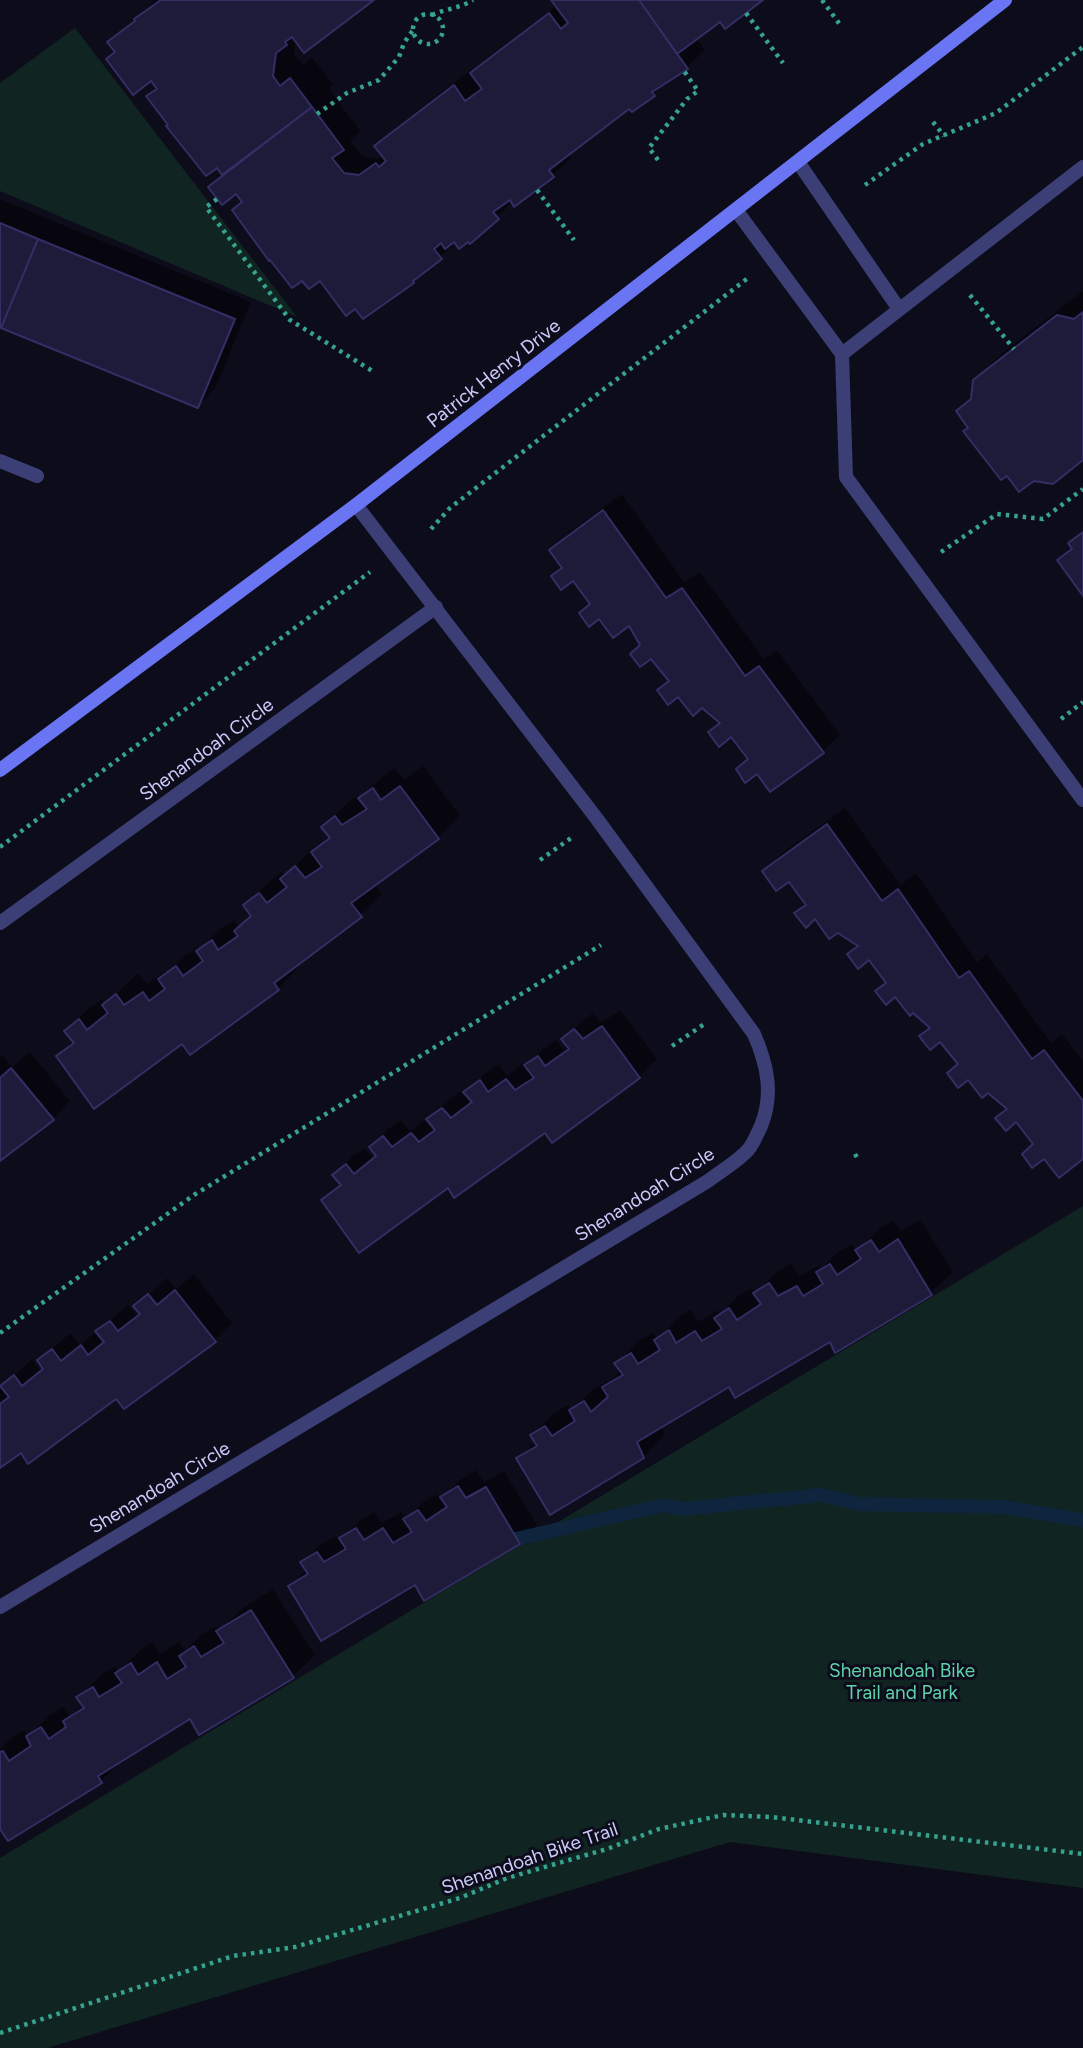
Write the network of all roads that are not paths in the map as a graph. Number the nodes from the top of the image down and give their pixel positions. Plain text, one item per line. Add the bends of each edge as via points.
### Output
1 (1005, 0) edge
2 (798, 162) junction
3 (1083, 167) edge
4 (736, 210) junction
5 (900, 309) junction
6 (842, 354) junction
7 (0, 461) edge
8 (37, 475) dead end
9 (356, 505) junction
10 (436, 607) junction
11 (0, 770) edge
12 (1083, 800) edge
13 (0, 923) edge
14 (0, 1607) edge

1 - 2 main road, Patrick Henry Drive
2 - 4 main road, Patrick Henry Drive
2 - 5 street
3 - 5 street
4 - 6 street
4 - 9 main road, Patrick Henry Drive
5 - 6 street
6 - 12 street via 846,477
7 - 8 street
9 - 10 street, Shenandoah Circle
9 - 11 main road, Patrick Henry Drive
10 - 13 street, Shenandoah Circle
10 - 14 street, Shenandoah Circle via 754,1034 768,1082 764,1119 756,1138 748,1150 708,1181

